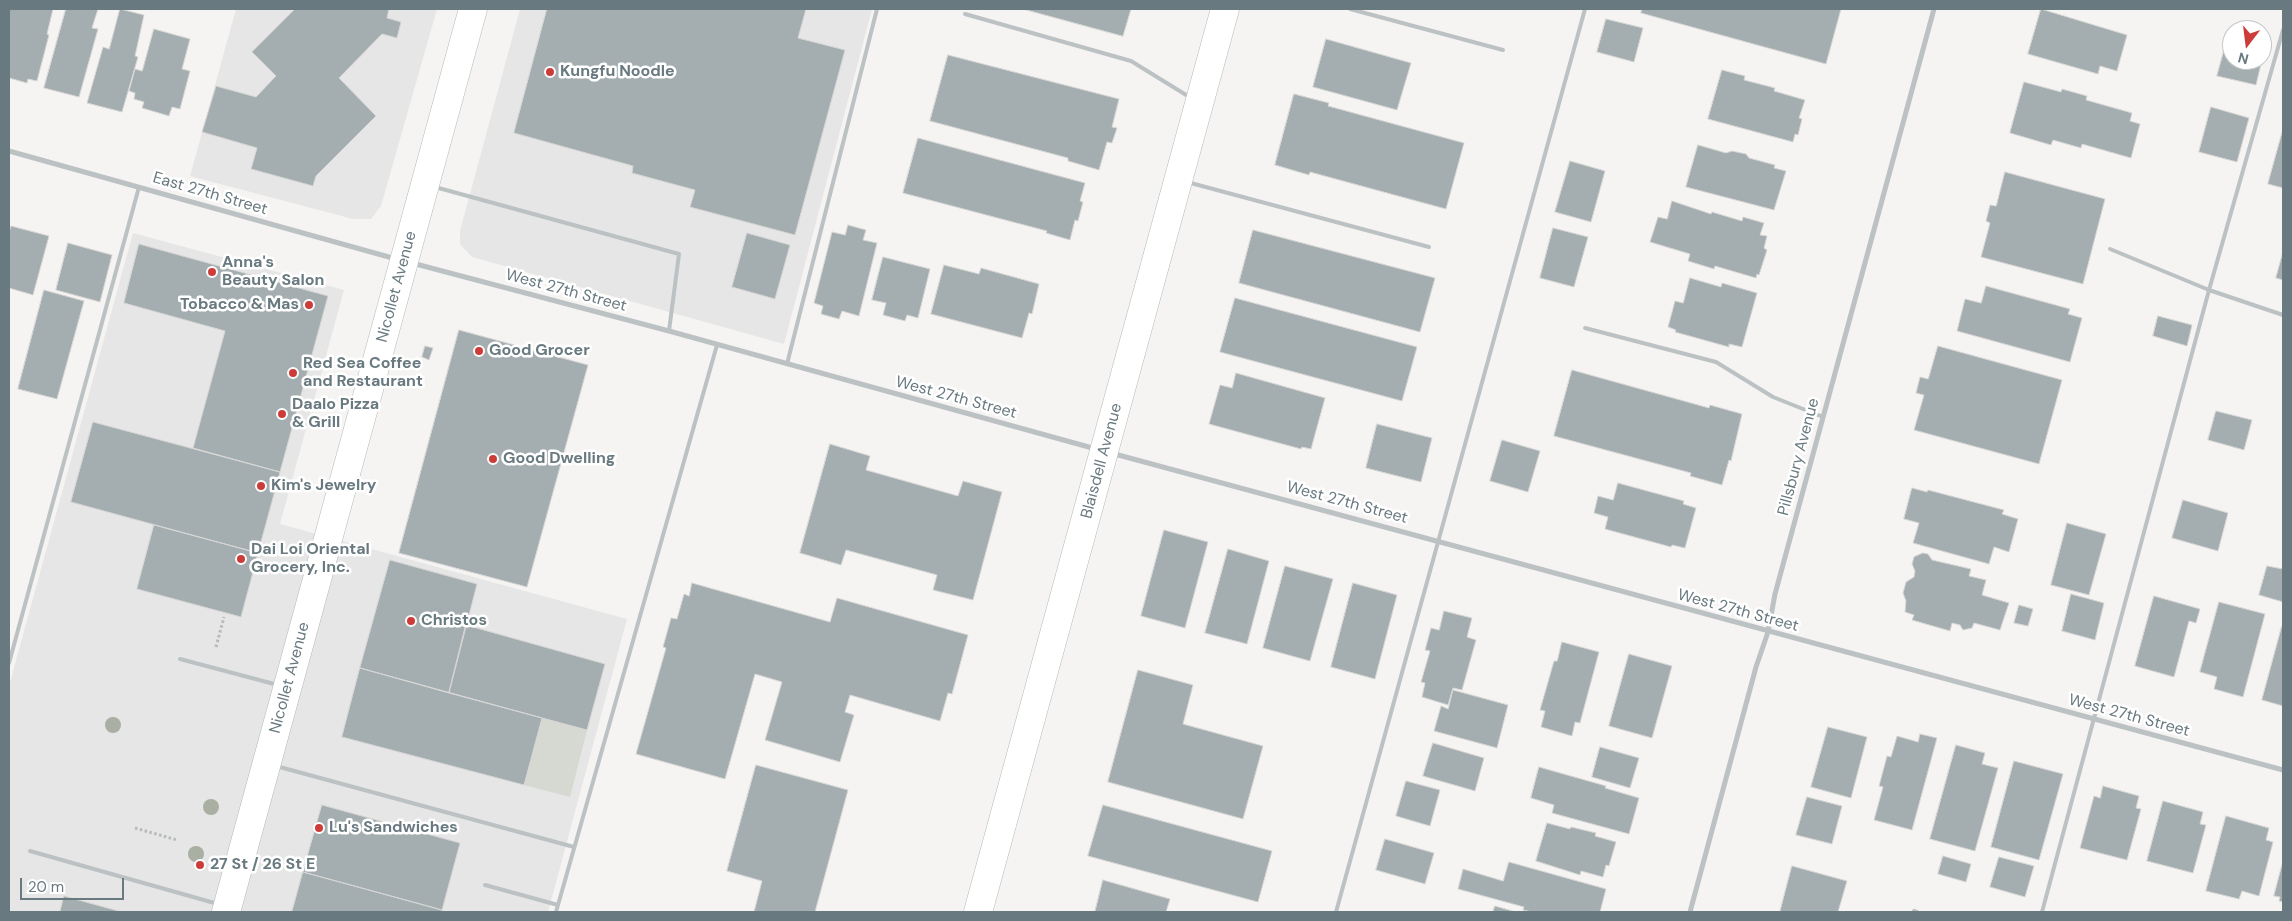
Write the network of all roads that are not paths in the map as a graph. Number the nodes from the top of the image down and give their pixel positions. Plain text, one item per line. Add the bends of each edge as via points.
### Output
1 (473, 9) edge
2 (877, 9) edge
3 (1225, 9) edge
4 (1350, 9) edge
5 (1585, 9) edge
6 (1934, 9) edge
7 (965, 14) dead end
8 (2283, 30) edge
9 (1503, 50) dead end
10 (1199, 102) junction
11 (9, 151) edge
12 (1178, 179) junction
13 (426, 184) junction
14 (139, 187) junction
15 (1429, 247) dead end
16 (2110, 249) dead end
17 (405, 261) junction
18 (2209, 290) junction
19 (2283, 315) edge
20 (1585, 328) dead end
21 (669, 331) junction
22 (717, 345) junction
23 (787, 364) junction
24 (1823, 417) junction
25 (1104, 451) junction
26 (1438, 541) junction
27 (1768, 632) junction
28 (180, 659) dead end
29 (9, 663) edge
30 (288, 688) junction
31 (2093, 720) junction
32 (267, 764) junction
33 (2283, 770) edge
34 (574, 847) junction
35 (30, 851) dead end
36 (485, 885) dead end
37 (558, 904) junction
38 (227, 909) edge
39 (556, 912) edge
40 (978, 912) edge
41 (1336, 912) edge
42 (1690, 912) edge
43 (2042, 912) edge

1 - 13 street, Nicollet Avenue
2 - 23 lane
3 - 10 street, Blaisdell Avenue
4 - 9 lane
5 - 26 lane
6 - 24 street, Pillsbury Avenue
7 - 10 lane via 1131,61
8 - 18 lane
10 - 12 street, Blaisdell Avenue
11 - 14 street, East 27th Street
12 - 15 lane
12 - 25 street, Blaisdell Avenue
13 - 17 street, Nicollet Avenue
13 - 21 lane via 679,254
14 - 17 street, East 27th Street
14 - 29 lane
16 - 18 lane
17 - 21 street, West 27th Street
17 - 30 street, Nicollet Avenue
18 - 19 lane
18 - 31 lane
20 - 24 lane via 1716,362 1773,397
21 - 22 street, West 27th Street
22 - 23 street, West 27th Street
22 - 34 lane
23 - 25 street, West 27th Street
24 - 27 street, Pillsbury Avenue via 1775,594
25 - 26 street, West 27th Street
25 - 40 street, Blaisdell Avenue
26 - 27 street, West 27th Street
26 - 41 lane
27 - 31 street, West 27th Street
27 - 42 street, Pillsbury Avenue
28 - 30 lane
30 - 32 street, Nicollet Avenue
31 - 33 street, West 27th Street
31 - 43 lane
32 - 34 lane
32 - 38 street, Nicollet Avenue
34 - 37 lane
35 - 38 lane
36 - 37 lane
37 - 39 lane

